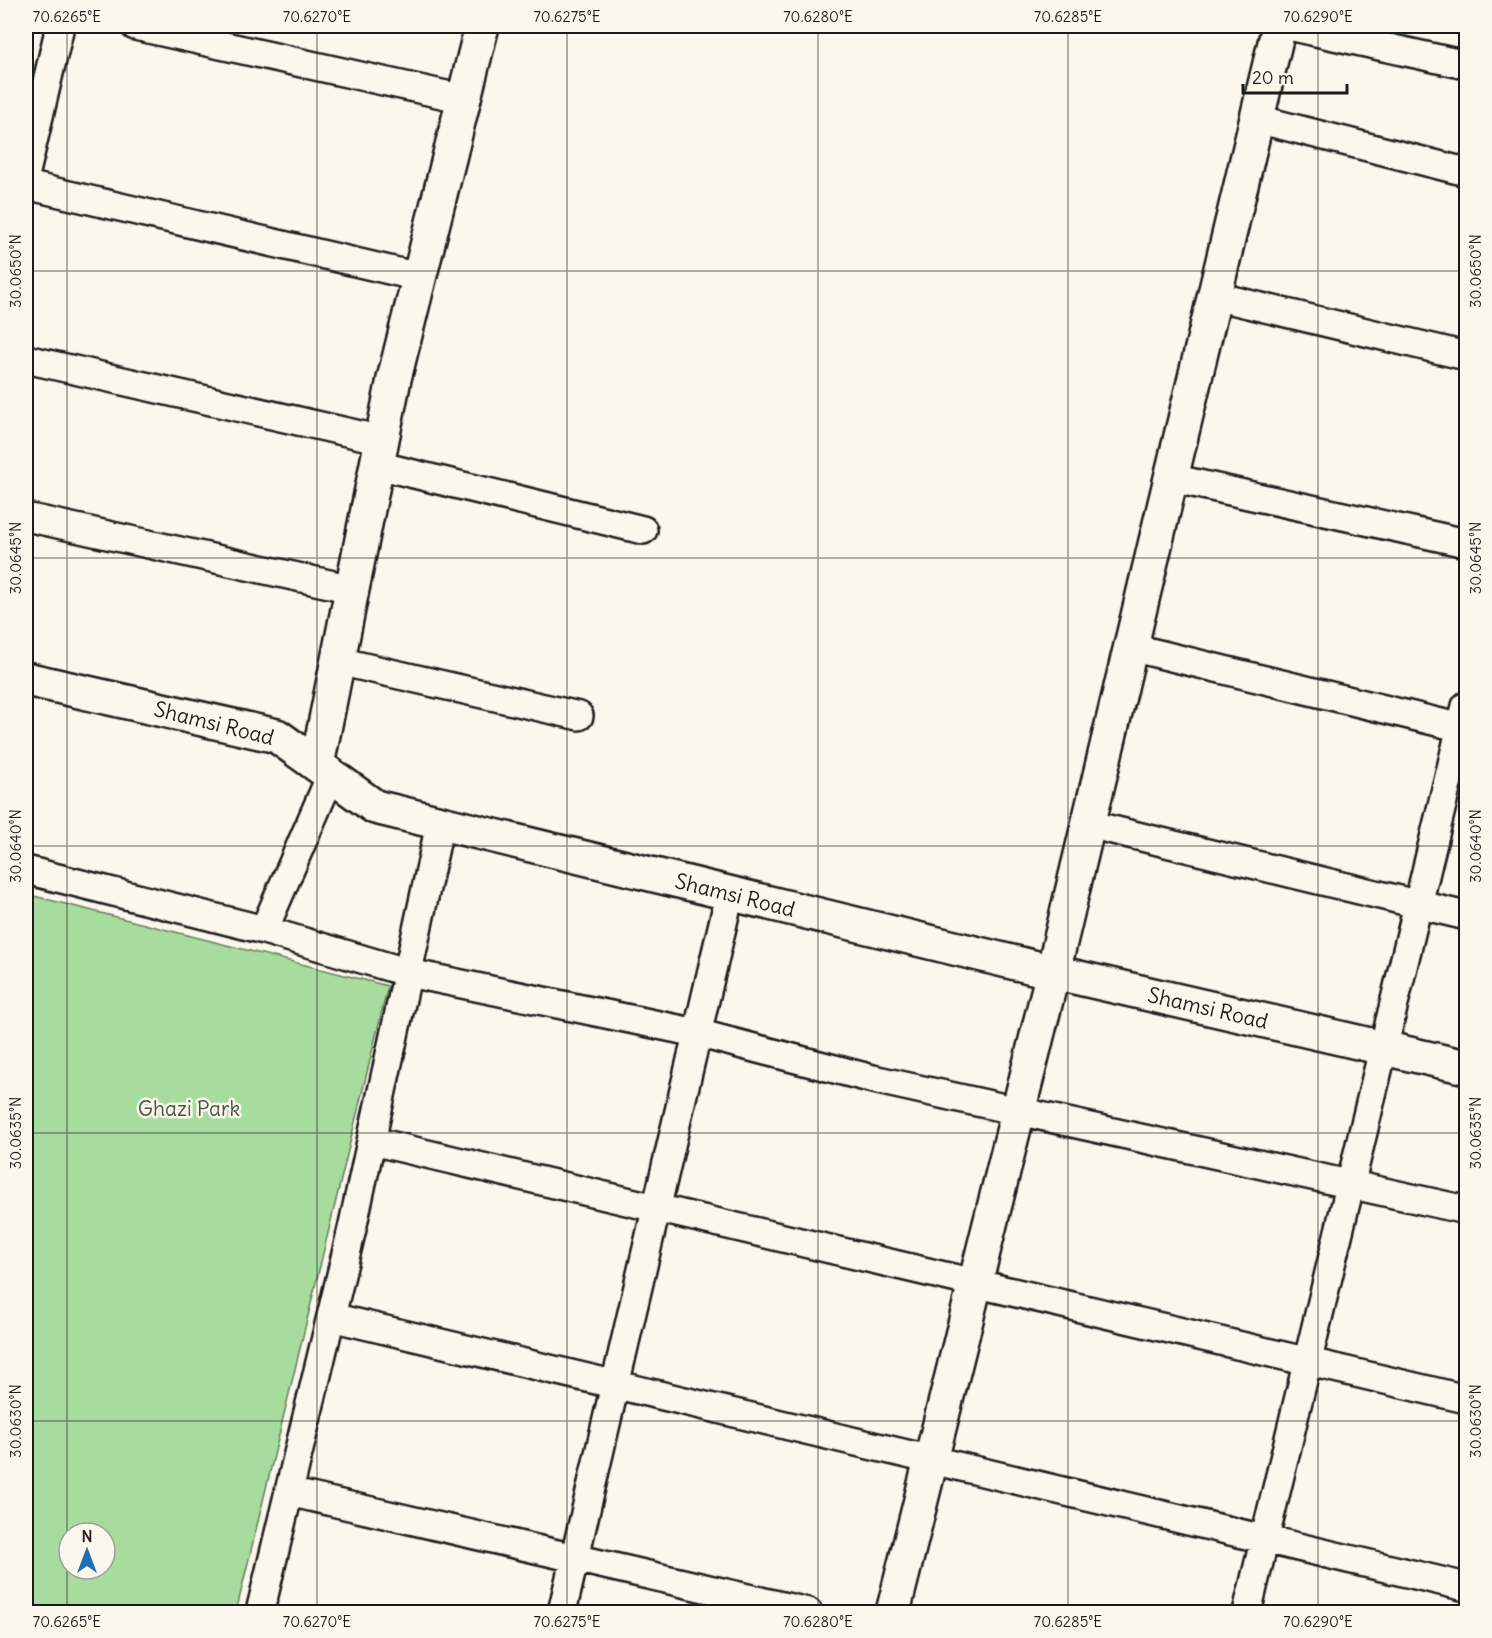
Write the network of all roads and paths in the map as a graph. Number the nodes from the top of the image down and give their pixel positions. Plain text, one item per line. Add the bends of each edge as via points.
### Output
1 (60, 26) edge
2 (135, 26) edge
3 (482, 26) edge
4 (1279, 26) edge
5 (1289, 26) edge
6 (1467, 65) edge
7 (464, 99) junction
8 (1257, 119) junction
9 (26, 172) edge
10 (1467, 172) edge
11 (26, 185) edge
12 (419, 277) junction
13 (1215, 296) junction
14 (1467, 356) edge
15 (26, 359) edge
16 (379, 452) junction
17 (1171, 478) junction
18 (26, 517) edge
19 (644, 530) dead end
20 (1467, 543) edge
21 (352, 589) junction
22 (1130, 647) junction
23 (338, 661) junction
24 (26, 679) edge
25 (579, 716) dead end
26 (1465, 721) edge
27 (324, 770) junction
28 (440, 824) junction
29 (1088, 824) junction
30 (26, 870) edge
31 (730, 893) junction
32 (1419, 904) junction
33 (1467, 916) edge
34 (264, 930) junction
35 (1053, 972) junction
36 (409, 973) junction
37 (698, 1033) junction
38 (1385, 1049) junction
39 (1467, 1068) edge
40 (1018, 1111) junction
41 (372, 1141) junction
42 (1352, 1184) junction
43 (656, 1208) junction
44 (1467, 1210) edge
45 (975, 1283) junction
46 (331, 1317) junction
47 (1309, 1362) junction
48 (615, 1385) junction
49 (1467, 1399) edge
50 (931, 1459) junction
51 (289, 1492) junction
52 (1265, 1539) junction
53 (575, 1558) junction
54 (1467, 1587) edge
55 (260, 1612) edge
56 (562, 1612) edge
57 (808, 1612) edge
58 (893, 1612) edge
59 (1247, 1612) edge

1 - 9 street
2 - 7 street
3 - 7 street
4 - 8 street
5 - 6 street
7 - 12 street
8 - 10 street
8 - 13 street
11 - 12 street
12 - 16 street
13 - 14 street
13 - 17 street
15 - 16 street
16 - 19 street
16 - 21 street
17 - 20 street
17 - 22 street
18 - 21 street
21 - 23 street
22 - 26 street
22 - 29 street
23 - 25 street
23 - 27 street
24 - 27 street, Shamsi Road via 277,736
26 - 32 street
27 - 28 street, Shamsi Road via 375,807
27 - 34 street
28 - 31 street, Shamsi Road
28 - 36 street
29 - 32 street
29 - 35 street
30 - 34 street
31 - 35 street, Shamsi Road
31 - 37 street
32 - 33 street
32 - 38 street
34 - 36 street
35 - 38 street, Shamsi Road
35 - 40 street
36 - 37 street
36 - 41 street
37 - 40 street via 873,1079
37 - 43 street
38 - 39 street, Shamsi Road
38 - 42 street
40 - 42 street
40 - 45 street
41 - 43 street
41 - 46 street
42 - 44 street
42 - 47 street
43 - 45 street
43 - 48 street
45 - 47 street
45 - 50 street
46 - 48 street
46 - 51 street
47 - 49 street
47 - 52 street
48 - 50 street
48 - 53 street
50 - 52 street
50 - 58 street
51 - 53 street
51 - 55 street
52 - 54 street
52 - 59 street
53 - 56 street
53 - 57 street

